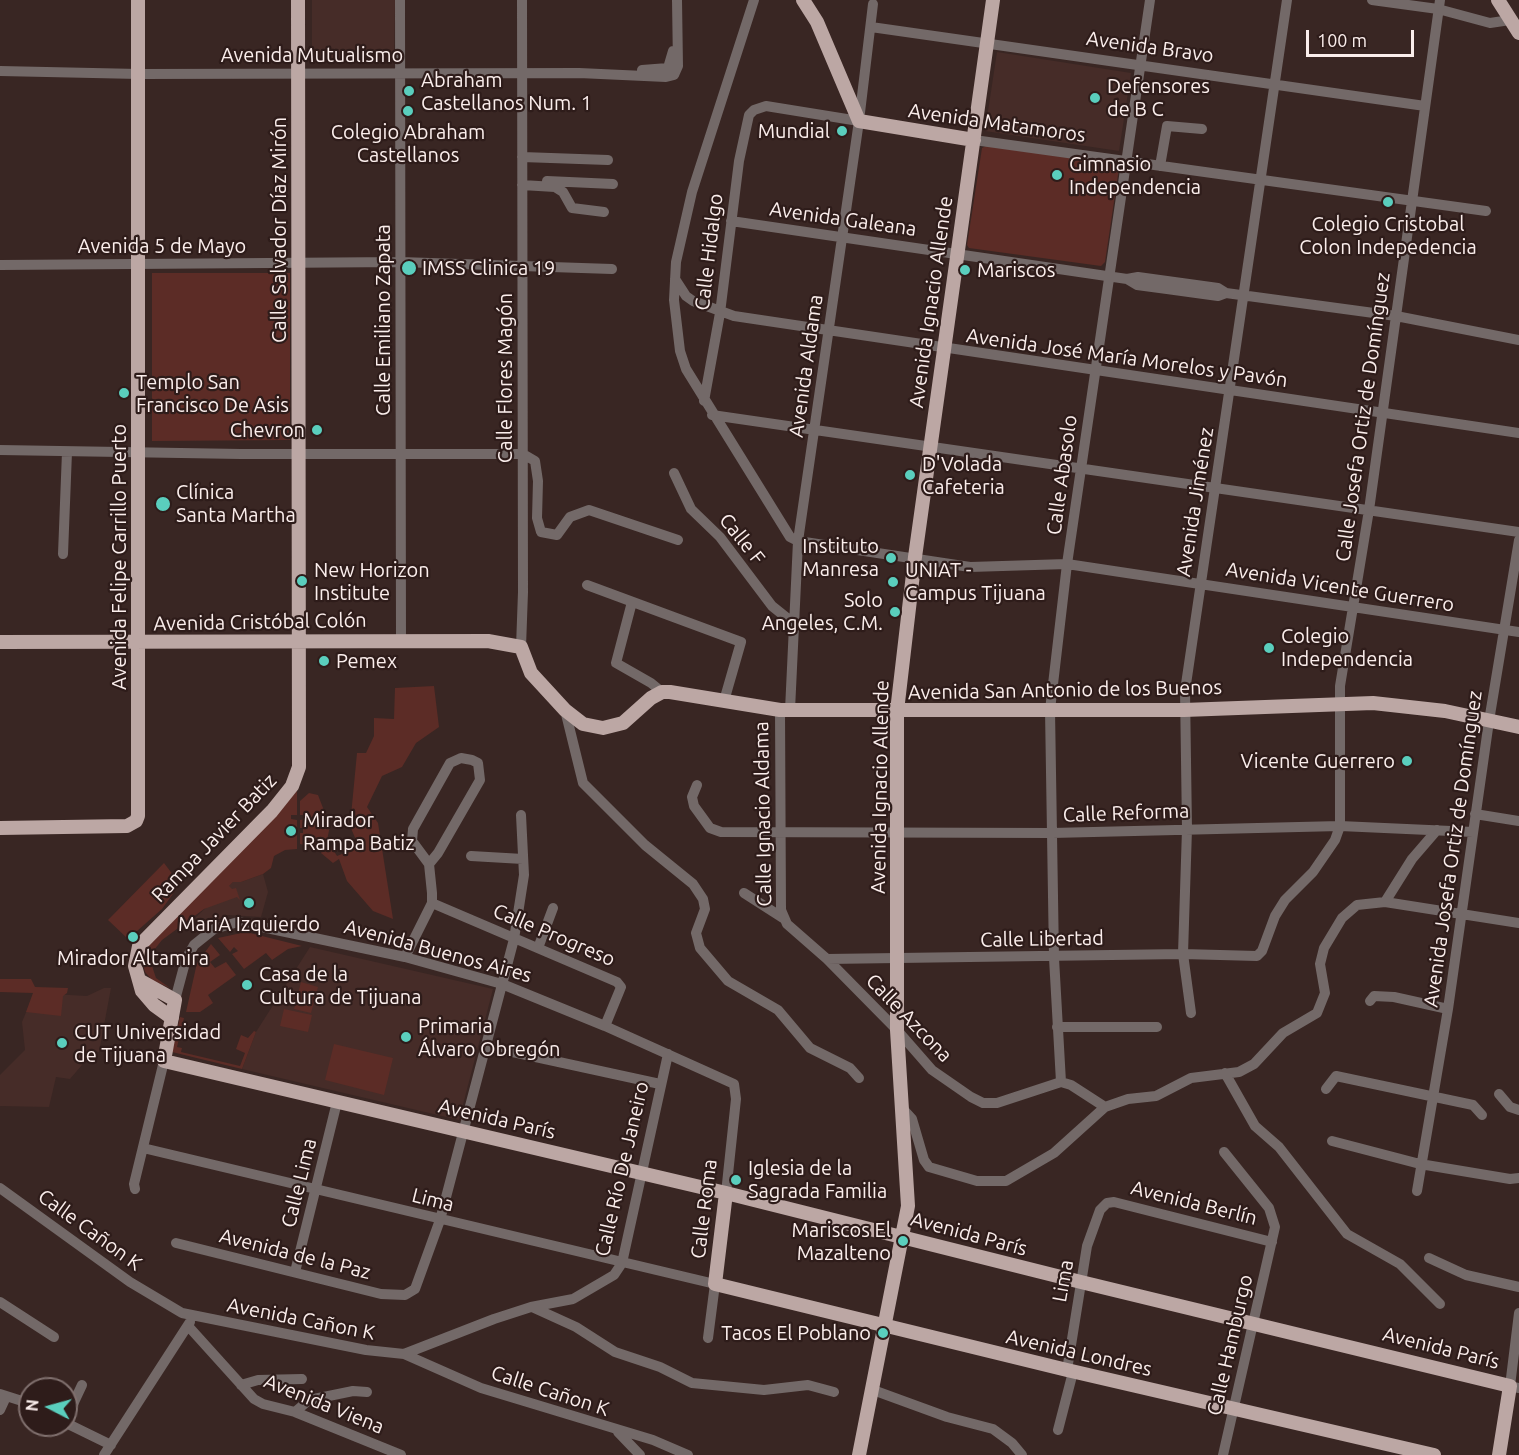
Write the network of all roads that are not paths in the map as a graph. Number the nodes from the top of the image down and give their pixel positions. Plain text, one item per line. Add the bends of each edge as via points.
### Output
1 (138, 0) edge
2 (298, 0) edge
3 (400, 0) edge
4 (522, 0) edge
5 (677, 0) edge
6 (754, 0) edge
7 (803, 0) edge
8 (993, 0) edge
9 (1150, 0) edge
10 (1287, 0) edge
11 (1372, 0) edge
12 (1498, 0) edge
13 (873, 4) dead end
14 (1439, 5) edge
15 (1510, 20) junction
16 (870, 27) junction
17 (1519, 33) edge
18 (988, 43) junction
19 (1140, 64) junction
20 (0, 71) edge
21 (298, 73) junction
22 (400, 73) junction
23 (522, 73) junction
24 (139, 74) junction
25 (1275, 83) junction
26 (1425, 106) junction
27 (754, 110) joint
28 (860, 122) junction
29 (1202, 129) dead end
30 (974, 140) junction
31 (522, 157) junction
32 (608, 160) dead end
33 (1125, 161) junction
34 (1160, 166) junction
35 (1260, 180) junction
36 (522, 183) junction
37 (613, 184) dead end
38 (1412, 202) junction
39 (1486, 211) dead end
40 (604, 212) dead end
41 (731, 221) junction
42 (842, 237) junction
43 (957, 254) junction
44 (299, 262) junction
45 (400, 262) junction
46 (0, 264) edge
47 (138, 264) junction
48 (523, 265) junction
49 (612, 269) dead end
50 (1109, 277) junction
51 (674, 278) junction
52 (1244, 295) junction
53 (720, 313) junction
54 (1396, 316) junction
55 (1464, 328) junction
56 (829, 332) junction
57 (1519, 334) edge
58 (1519, 340) edge
59 (944, 350) junction
60 (1096, 371) junction
61 (1230, 392) junction
62 (704, 401) junction
63 (1383, 413) junction
64 (712, 415) junction
65 (816, 430) junction
66 (1519, 433) edge
67 (931, 446) junction
68 (0, 450) edge
69 (67, 452) junction
70 (139, 453) junction
71 (401, 454) junction
72 (523, 454) junction
73 (298, 455) junction
74 (1082, 469) junction
75 (674, 473) dead end
76 (1216, 487) junction
77 (1369, 510) junction
78 (1519, 532) edge
79 (678, 540) dead end
80 (1519, 540) edge
81 (798, 541) junction
82 (63, 555) dead end
83 (915, 557) junction
84 (1067, 564) junction
85 (1201, 584) junction
86 (586, 585) dead end
87 (632, 602) junction
88 (1354, 608) junction
89 (792, 622) junction
90 (1503, 630) junction
91 (1519, 632) edge
92 (401, 639) junction
93 (298, 640) junction
94 (0, 642) edge
95 (137, 643) junction
96 (521, 647) junction
97 (662, 693) junction
98 (724, 701) junction
99 (1338, 702) junction
100 (565, 710) junction
101 (785, 710) junction
102 (1050, 710) junction
103 (1184, 710) junction
104 (897, 711) junction
105 (1489, 721) junction
106 (1519, 727) edge
107 (697, 785) dead end
108 (1475, 814) junction
109 (520, 815) dead end
110 (1519, 821) edge
111 (1340, 826) junction
112 (0, 828) edge
113 (1187, 829) junction
114 (1437, 830) junction
115 (1473, 832) junction
116 (780, 833) junction
117 (1052, 833) junction
118 (898, 834) junction
119 (471, 856) dead end
120 (523, 859) junction
121 (429, 864) junction
122 (744, 893) dead end
123 (1385, 902) junction
124 (432, 903) junction
125 (553, 908) dead end
126 (1461, 915) junction
127 (783, 918) junction
128 (1519, 923) edge
129 (514, 939) junction
130 (537, 948) junction
131 (1184, 954) junction
132 (1257, 956) joint
133 (405, 957) junction
134 (1054, 957) junction
135 (827, 958) junction
136 (897, 958) junction
137 (139, 980) junction
138 (502, 984) junction
139 (175, 1000) junction
140 (1370, 1001) dead end
141 (1448, 1009) junction
142 (1191, 1013) dead end
143 (172, 1018) junction
144 (605, 1026) junction
145 (1057, 1027) junction
146 (1157, 1027) dead end
147 (897, 1030) junction
148 (484, 1046) junction
149 (668, 1054) junction
150 (164, 1061) junction
151 (1225, 1073) junction
152 (859, 1078) dead end
153 (1061, 1082) junction
154 (660, 1084) junction
155 (734, 1084) joint
156 (1326, 1089) dead end
157 (1433, 1094) junction
158 (1499, 1094) dead end
159 (337, 1102) junction
160 (901, 1107) junction
161 (1105, 1107) junction
162 (1519, 1110) edge
163 (1482, 1115) dead end
164 (463, 1131) junction
165 (1332, 1142) dead end
166 (143, 1148) junction
167 (1224, 1152) dead end
168 (1420, 1164) junction
169 (641, 1174) junction
170 (1516, 1181) edge
171 (0, 1188) edge
172 (135, 1189) dead end
173 (316, 1190) junction
174 (1417, 1191) dead end
175 (726, 1193) junction
176 (1107, 1203) joint
177 (440, 1220) junction
178 (904, 1237) junction
179 (1272, 1242) junction
180 (176, 1243) dead end
181 (1430, 1258) dead end
182 (622, 1263) junction
183 (295, 1272) junction
184 (1081, 1282) junction
185 (715, 1284) junction
186 (1519, 1287) edge
187 (0, 1302) edge
188 (1440, 1304) dead end
189 (531, 1307) junction
190 (1519, 1313) edge
191 (190, 1322) junction
192 (1254, 1322) junction
193 (887, 1326) junction
194 (54, 1337) dead end
195 (708, 1338) dead end
196 (404, 1354) junction
197 (1070, 1371) junction
198 (302, 1379) dead end
199 (82, 1385) dead end
200 (241, 1385) junction
201 (1514, 1387) edge
202 (873, 1390) junction
203 (367, 1392) dead end
204 (834, 1392) dead end
205 (78, 1394) edge
206 (3, 1395) edge
207 (18, 1400) edge
208 (0, 1410) edge
209 (1234, 1410) junction
210 (295, 1412) junction
211 (78, 1427) edge
212 (1058, 1430) dead end
213 (618, 1431) junction
214 (111, 1444) junction
215 (104, 1455) edge
216 (401, 1455) edge
217 (640, 1455) edge
218 (688, 1455) edge
219 (859, 1455) edge
220 (1022, 1455) edge
221 (1223, 1455) edge
222 (1434, 1455) edge
223 (1499, 1455) edge

1 - 24 main road, Avenida Felipe Carrillo Puerto
2 - 21 main road, Calle Salvador Díaz Mirón
3 - 22 street, Calle Emiliano Zapata
4 - 23 street, Calle Flores Magón
5 - 23 street, Avenida Mutualismo via 678,66 669,72 636,77 624,73
6 - 51 street via 696,176
7 - 28 main road via 817,22
8 - 18 main road, Avenida Ignacio Allende
9 - 19 street, Calle Abasolo
10 - 25 street, Avenida Jiménez
11 - 14 street
12 - 15 main road
13 - 16 street, Avenida Aldama
14 - 15 street via 1490,23
14 - 26 street, Calle Josefa Ortiz de Domínguez
15 - 17 main road
16 - 18 street, Avenida Bravo
16 - 28 street, Avenida Aldama
18 - 19 street, Avenida Bravo
18 - 30 main road, Avenida Ignacio Allende
19 - 25 street, Avenida Bravo
19 - 33 street, Calle Abasolo
20 - 24 street, Avenida Mutualismo
21 - 22 street, Avenida Mutualismo
21 - 24 street, Avenida Mutualismo
21 - 44 main road, Calle Salvador Díaz Mirón
22 - 23 street, Avenida Mutualismo
22 - 45 street, Calle Emiliano Zapata
23 - 31 street, Calle Flores Magón
24 - 47 main road, Avenida Felipe Carrillo Puerto
25 - 26 street, Avenida Bravo
25 - 35 street, Avenida Jiménez
26 - 38 street, Calle Josefa Ortiz de Domínguez
27 - 28 street, Avenida Matamoros via 766,106
27 - 41 street, Calle Hidalgo via 745,124
28 - 30 main road, Avenida Matamoros
28 - 42 street, Avenida Aldama
29 - 34 street via 1167,126
30 - 33 street, Avenida Matamoros
30 - 43 main road, Avenida Ignacio Allende
31 - 32 street
31 - 36 street, Calle Flores Magón
33 - 34 street, Avenida Matamoros
33 - 50 street, Calle Abasolo
34 - 35 street, Avenida Matamoros
35 - 38 street, Avenida Matamoros
35 - 52 street, Avenida Jiménez
36 - 37 street
36 - 40 street via 555,187 563,192 572,208
36 - 48 street, Calle Flores Magón
38 - 39 street, Avenida Matamoros
38 - 54 street, Calle Josefa Ortiz de Domínguez
41 - 42 street, Avenida Galeana
41 - 53 street, Calle Hidalgo
42 - 43 street, Avenida Galeana
42 - 56 street, Avenida Aldama
43 - 50 street, Avenida Galeana
43 - 59 main road, Avenida Ignacio Allende
44 - 45 street, Avenida 5 de Mayo
44 - 47 street, Avenida 5 de Mayo
44 - 73 main road, Calle Salvador Díaz Mirón
45 - 48 street, Avenida 5 de Mayo
45 - 71 street, Calle Emiliano Zapata
46 - 47 street, Avenida 5 de Mayo
47 - 70 main road, Avenida Felipe Carrillo Puerto
48 - 49 street, Avenida 5 de Mayo
48 - 72 street, Calle Flores Magón
50 - 52 street, Avenida Galeana via 1157,288 1218,296
50 - 60 street, Calle Abasolo
51 - 53 street, Avenida José María Morelos y Pavón via 686,296
51 - 62 street via 681,358
52 - 54 street, Avenida Galeana
52 - 61 street, Avenida Jiménez
53 - 56 street, Avenida José María Morelos y Pavón
53 - 62 street, Calle Hidalgo
54 - 55 street, Avenida Galeana
54 - 63 street, Calle Josefa Ortiz de Domínguez
55 - 57 street, Avenida Galeana
55 - 58 street, Avenida Galeana
56 - 59 street, Avenida José María Morelos y Pavón
56 - 65 street, Avenida Aldama
59 - 60 street, Avenida José María Morelos y Pavón
59 - 67 main road, Avenida Ignacio Allende
60 - 61 street, Avenida José María Morelos y Pavón
60 - 74 street, Calle Abasolo
61 - 63 street, Avenida José María Morelos y Pavón
61 - 76 street, Avenida Jiménez
62 - 64 street
63 - 66 street, Avenida José María Morelos y Pavón
63 - 77 street, Calle Josefa Ortiz de Domínguez
64 - 65 street
64 - 81 street via 790,537
65 - 67 street
65 - 81 street, Avenida Aldama
67 - 74 street
67 - 83 main road, Avenida Ignacio Allende
68 - 69 street
69 - 70 street
69 - 82 street
70 - 73 street
70 - 95 main road, Avenida Felipe Carrillo Puerto
71 - 72 street
71 - 73 street
71 - 92 street, Calle Emiliano Zapata
72 - 79 street via 534,461 541,532 557,535 570,517 589,510
72 - 96 street, Calle Flores Magón
73 - 93 main road, Calle Salvador Díaz Mirón
74 - 76 street
74 - 84 street, Calle Abasolo
75 - 89 street, Calle F via 687,503 720,537 772,606
76 - 77 street
76 - 85 street, Avenida Jiménez
77 - 78 street
77 - 88 street, Calle Josefa Ortiz de Domínguez
80 - 90 street, Avenida Josefa Ortiz de Domínguez
81 - 83 street, Avenida Vicente Guerrero
81 - 89 street, Avenida Aldama
83 - 84 street, Avenida Vicente Guerrero via 990,569
83 - 104 main road, Avenida Ignacio Allende
84 - 85 street, Avenida Vicente Guerrero
84 - 102 street, Calle Abasolo
85 - 88 street, Avenida Vicente Guerrero
85 - 103 street, Avenida Jiménez
86 - 87 street
87 - 97 street via 616,663
87 - 98 street via 741,642
88 - 90 street, Avenida Vicente Guerrero
88 - 99 street, Calle Josefa Ortiz de Domínguez
89 - 101 street, Avenida Aldama
90 - 91 street, Avenida Vicente Guerrero
90 - 105 street, Avenida Josefa Ortiz de Domínguez
92 - 93 main road, Avenida Cristóbal Colón
92 - 96 main road, Avenida Cristóbal Colón via 488,641
93 - 95 main road, Avenida Cristóbal Colón
93 - 137 main road, Rampa Javier Batiz via 297,777 272,811 139,946 135,960
94 - 95 main road, Avenida Cristóbal Colón
95 - 112 main road, Avenida Felipe Carrillo Puerto via 138,816 132,825
96 - 100 main road via 531,673
97 - 98 main road, Avenida San Antonio de los Buenos
97 - 100 main road via 615,727 584,724
98 - 101 main road, Avenida San Antonio de los Buenos
99 - 103 main road, Avenida San Antonio de los Buenos
99 - 105 main road, Avenida San Antonio de los Buenos via 1394,704
99 - 111 street, Calle Josefa Ortiz de Domínguez
100 - 152 street via 583,783 645,845 693,884 703,899 705,909 696,933 700,948 728,981 778,1010 810,1047 850,1068
101 - 104 main road, Avenida San Antonio de los Buenos
101 - 116 street, Calle Ignacio Aldama
102 - 103 main road, Avenida San Antonio de los Buenos
102 - 104 main road, Avenida San Antonio de los Buenos
102 - 117 street, Calle Abasolo
103 - 113 street, Avenida Jiménez
104 - 118 main road, Avenida Ignacio Allende
105 - 106 main road, Avenida San Antonio de los Buenos
105 - 108 street, Avenida Josefa Ortiz de Domínguez
107 - 116 street, Calle Reforma via 694,806 715,831
108 - 110 street
108 - 115 street, Avenida Josefa Ortiz de Domínguez
109 - 120 street
111 - 113 street, Calle Reforma
111 - 114 street, Calle Reforma
111 - 132 street, Calle Josefa Ortiz de Domínguez via 1313,872 1285,900
113 - 117 street, Calle Reforma
113 - 131 street, Avenida Jiménez
114 - 115 street, Calle Reforma
114 - 123 street via 1412,859
115 - 126 street, Avenida Josefa Ortiz de Domínguez
116 - 118 street, Calle Reforma
116 - 127 street, Calle Ignacio Aldama
117 - 118 street, Calle Reforma
117 - 134 street, Calle Abasolo
118 - 136 main road, Avenida Ignacio Allende
119 - 120 street
120 - 129 street
121 - 121 street via 412,842 413,829 450,763 461,758 472,760 478,763 480,780
121 - 124 street
122 - 127 street, Calle Azcona
123 - 126 street
123 - 151 street via 1357,904 1342,918 1324,948 1320,964 1325,993 1317,1013 1282,1034 1254,1064 1239,1072
124 - 129 street, Calle Progreso
124 - 133 street
125 - 130 street
126 - 128 street
126 - 141 street, Avenida Josefa Ortiz de Domínguez
127 - 135 street, Calle Azcona
129 - 130 street, Calle Progreso
129 - 138 street
130 - 144 street, Calle Progreso via 620,984
131 - 132 street, Calle Libertad
131 - 134 street, Calle Libertad
131 - 142 street, Avenida Jiménez
133 - 138 street, Avenida Buenos Aires
133 - 139 street, Avenida Buenos Aires via 250,923 225,924 194,945
134 - 136 street, Calle Libertad
134 - 145 street, Calle Abasolo
135 - 136 street, Calle Libertad
135 - 147 street, Calle Azcona
136 - 147 main road, Avenida Ignacio Allende
137 - 139 main road
137 - 143 main road via 147,997
138 - 144 street, Avenida Buenos Aires
138 - 148 street
139 - 143 main road
140 - 141 street via 1374,996 1394,997
141 - 157 street, Avenida Josefa Ortiz de Domínguez
143 - 150 main road
144 - 149 street, Avenida Buenos Aires
145 - 146 street
145 - 153 street, Calle Abasolo
147 - 153 street, Calle Azcona via 932,1070 982,1103 997,1103
147 - 160 main road, Avenida Ignacio Allende
148 - 154 street
148 - 164 street
149 - 154 street, Calle Río De Janeiro
149 - 155 street, Avenida Buenos Aires
150 - 159 main road, Avenida París
150 - 166 street
151 - 161 street via 1191,1078 1156,1096
151 - 188 street via 1255,1126 1279,1147 1347,1234 1401,1264
153 - 161 street
154 - 169 street, Calle Río De Janeiro
155 - 175 street, Calle Roma via 736,1099
156 - 157 street via 1336,1076
157 - 163 street via 1473,1105
157 - 168 street, Avenida Josefa Ortiz de Domínguez
158 - 162 street via 1510,1107
159 - 164 main road, Avenida París
159 - 173 street, Calle Lima
160 - 161 street via 912,1119 929,1167 976,1181 1006,1182 1054,1154
160 - 178 main road, Avenida Ignacio Allende via 908,1206
164 - 169 main road, Avenida París
164 - 177 street
165 - 168 street
166 - 172 street
166 - 173 street, Lima
167 - 179 street, Calle Hamburgo via 1269,1208 1275,1227
168 - 170 street
168 - 174 street, Avenida Josefa Ortiz de Domínguez
169 - 175 main road, Avenida París
169 - 182 street, Calle Río De Janeiro
171 - 191 street, Calle Cañon K
173 - 177 street, Lima
173 - 183 street, Calle Lima
175 - 178 main road, Avenida París
175 - 185 main road, Calle Roma
176 - 179 street, Avenida Berlín
176 - 184 street, Lima via 1100,1210 1087,1246
177 - 182 street, Lima
177 - 183 street, Avenida de la Paz via 419,1283 405,1294 381,1294
178 - 184 main road, Avenida París
178 - 193 main road, Avenida Ignacio Allende
179 - 192 street, Calle Hamburgo
180 - 183 street, Avenida de la Paz
181 - 186 street via 1466,1275
182 - 185 street, Lima
182 - 189 street, Calle Río De Janeiro via 614,1275 586,1293
184 - 192 main road, Avenida París
184 - 197 street, Lima
185 - 193 main road, Avenida Londres
185 - 195 street, Calle Roma
187 - 194 street
189 - 196 street, Calle Río De Janeiro
189 - 204 street via 576,1327 615,1352 692,1383 764,1390 808,1385
190 - 201 street
191 - 196 street, Avenida Cañon K
191 - 200 street, Avenida Viena
191 - 214 street
192 - 201 main road, Avenida París
192 - 209 street, Calle Hamburgo
193 - 197 main road, Avenida Londres
193 - 202 main road, Avenida Ignacio Allende
196 - 213 street, Calle Cañon K via 481,1388
197 - 209 main road, Avenida Londres
197 - 212 street, Lima
198 - 200 street via 258,1380
199 - 205 street
200 - 210 street, Avenida Viena via 263,1404
201 - 223 main road
202 - 219 main road, Avenida Ignacio Allende
202 - 220 street via 947,1418 993,1429
203 - 210 street via 352,1391 309,1400
206 - 207 street
206 - 208 street
209 - 221 street, Calle Hamburgo
209 - 222 main road, Avenida Londres
210 - 216 street, Avenida Viena
211 - 214 street
213 - 217 street
213 - 218 street, Calle Cañon K
214 - 215 street

